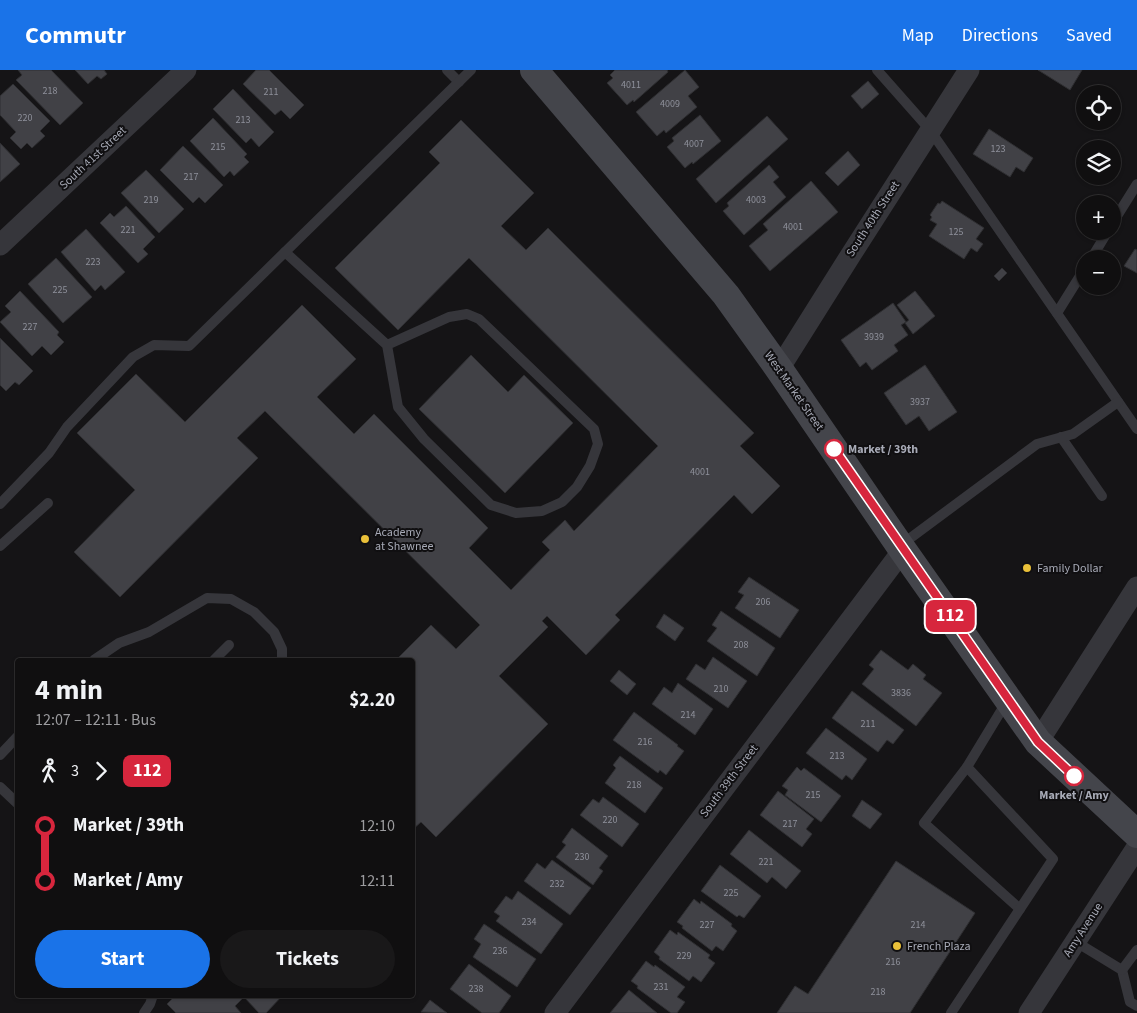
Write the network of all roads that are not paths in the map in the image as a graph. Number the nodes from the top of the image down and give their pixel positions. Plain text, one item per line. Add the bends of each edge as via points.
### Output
1 (186, 70) edge
2 (447, 70) edge
3 (470, 70) edge
4 (534, 70) edge
5 (877, 70) edge
6 (969, 70) edge
7 (459, 82) junction
8 (930, 130) junction
9 (1137, 184) edge
10 (1121, 210) edge
11 (0, 245) edge
12 (285, 252) junction
13 (1076, 282) edge
14 (1057, 313) junction
15 (387, 345) junction
16 (779, 369) junction
17 (1118, 402) junction
18 (1137, 429) edge
19 (1061, 437) junction
20 (1102, 496) dead end
21 (48, 503) dead end
22 (0, 504) edge
23 (0, 546) edge
24 (902, 548) junction
25 (1137, 587) edge
26 (229, 645) dead end
27 (97, 658) edge
28 (216, 658) edge
29 (282, 658) edge
30 (1008, 700) junction
31 (15, 739) edge
32 (1038, 742) junction
33 (0, 754) edge
34 (967, 767) junction
35 (0, 787) edge
36 (15, 801) edge
37 (1137, 834) edge
38 (1137, 848) edge
39 (1020, 908) junction
40 (1076, 942) junction
41 (1137, 950) edge
42 (1122, 970) junction
43 (1126, 989) junction
44 (1137, 996) edge
45 (152, 998) edge
46 (1137, 1006) edge
47 (144, 1013) edge
48 (555, 1013) edge
49 (951, 1013) edge
50 (1029, 1013) edge

1 - 11 street, South 41st Street
2 - 7 lane
3 - 7 lane
4 - 16 street, West Market Street via 726,295
5 - 8 lane
6 - 8 street, South 40th Street
7 - 12 lane
8 - 14 lane
8 - 16 street, South 40th Street
9 - 10 lane
12 - 15 lane
12 - 22 lane via 189,346 154,345 133,357 67,427 50,454
13 - 14 lane
14 - 17 lane
15 - 15 lane via 398,407 424,439 491,504 516,513 542,511 562,502 577,487 598,444 594,429 479,319 467,314 449,318
16 - 24 street, West Market Street
17 - 18 lane
17 - 19 lane via 1073,434
19 - 20 lane
19 - 24 lane via 1037,444
21 - 23 lane
24 - 30 street, West Market Street
24 - 48 street, South 39th Street
25 - 32 street
26 - 28 lane
27 - 29 lane via 206,598 231,600 254,612 274,632 282,649
30 - 32 street, West Market Street
30 - 34 lane
31 - 33 lane
32 - 37 street, West Market Street
34 - 39 lane via 1053,859
34 - 39 lane via 924,823
35 - 36 lane
38 - 40 street, Amy Avenue
39 - 49 lane
40 - 42 lane
40 - 50 street, Amy Avenue
41 - 42 lane
42 - 43 lane
43 - 44 lane
43 - 46 lane via 1130,1002
45 - 47 lane

